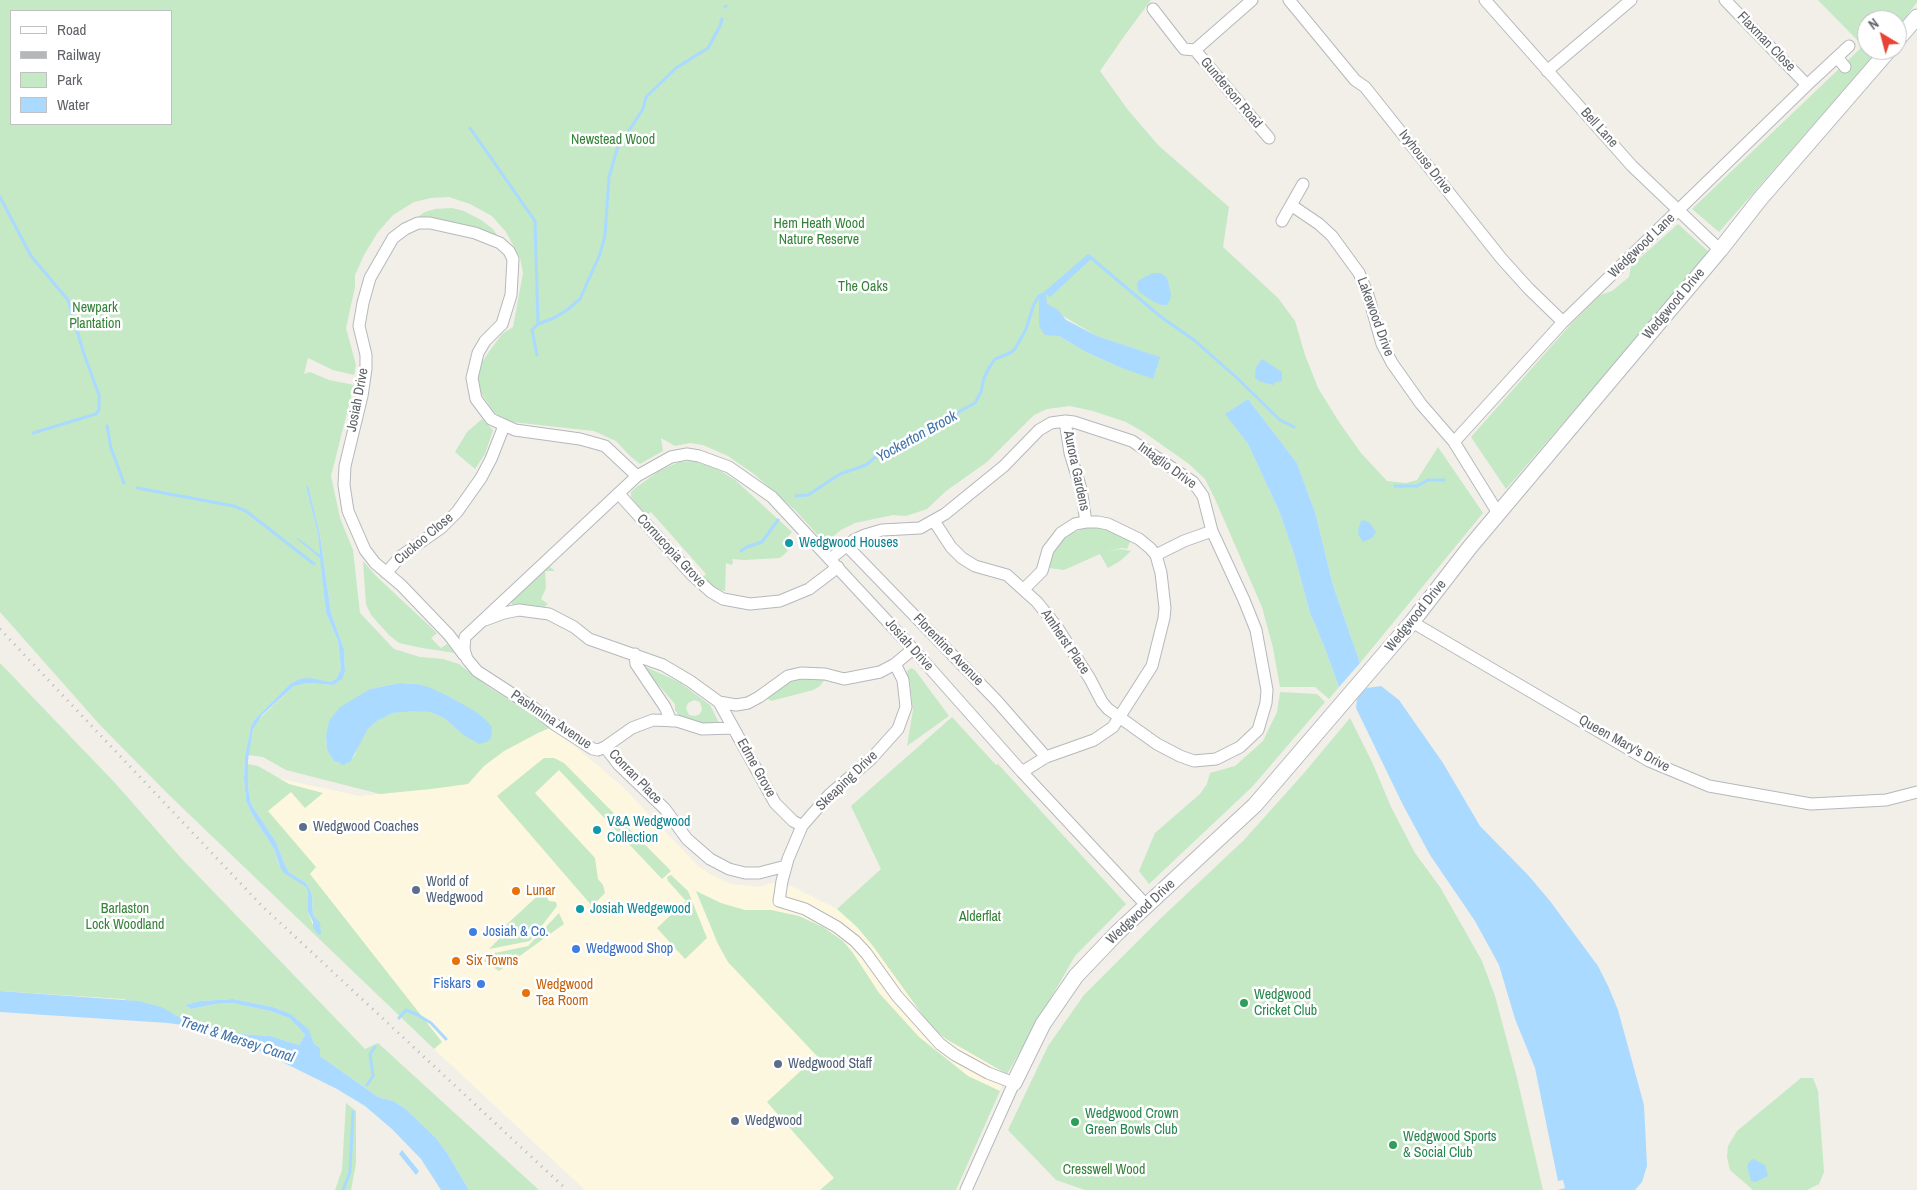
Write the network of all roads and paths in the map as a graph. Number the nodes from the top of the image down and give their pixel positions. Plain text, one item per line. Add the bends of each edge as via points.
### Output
1 (1252, 0) edge
2 (1289, 0) edge
3 (1484, 0) edge
4 (1631, 0) edge
5 (1724, 0) edge
6 (1152, 9) dead end
7 (1917, 17) edge
8 (1907, 28) edge
9 (1849, 46) dead end
10 (1195, 50) junction
11 (1837, 57) junction
12 (1880, 60) edge
13 (1845, 67) dead end
14 (1547, 71) junction
15 (1807, 85) junction
16 (1269, 138) dead end
17 (1304, 184) dead end
18 (1291, 205) junction
19 (1678, 211) junction
20 (1282, 221) dead end
21 (1720, 250) junction
22 (1563, 322) junction
23 (1065, 421) junction
24 (504, 426) junction
25 (1454, 442) junction
26 (637, 476) junction
27 (619, 494) junction
28 (1498, 513) junction
29 (934, 521) junction
30 (1086, 522) junction
31 (1212, 531) junction
32 (846, 545) junction
33 (1156, 555) junction
34 (834, 563) junction
35 (386, 574) junction
36 (1024, 589) junction
37 (435, 622) junction
38 (1412, 622) junction
39 (477, 624) junction
40 (912, 649) junction
41 (635, 654) junction
42 (467, 659) junction
43 (895, 664) junction
44 (719, 702) junction
45 (1120, 717) junction
46 (671, 721) junction
47 (733, 728) junction
48 (605, 747) junction
49 (1046, 757) junction
50 (1022, 772) junction
51 (1917, 792) edge
52 (802, 826) junction
53 (786, 866) junction
54 (1147, 906) junction
55 (1014, 1083) junction
56 (966, 1190) edge

1 - 10 street
2 - 22 street, Ivyhouse Drive via 1355,80 1366,88 1501,258
3 - 14 street, Bell Lane
4 - 14 street
5 - 15 street, Flaxman Close
6 - 10 street, Gunderson Road via 1184,49
7 - 8 street
9 - 11 street, Wedgwood Lane
10 - 16 street, Gunderson Road
11 - 13 street
11 - 15 street, Wedgwood Lane
12 - 21 street, Wedgwood Drive
14 - 19 street, Bell Lane via 1632,166
15 - 19 street, Wedgwood Lane
17 - 18 street
18 - 20 street
18 - 25 street, Lakewood Drive via 1332,236 1350,260 1368,294 1382,344 1392,363
19 - 21 street, Bell Lane
19 - 22 street, Wedgwood Lane
21 - 28 street, Wedgwood Drive
22 - 25 street, Wedgwood Lane
23 - 29 street via 1051,423 1039,430 1004,466
23 - 30 street, Aurora Gardens via 1070,453 1082,489
23 - 31 street, Intaglio Drive via 1132,441 1193,482 1203,496
24 - 26 street, Josiah Drive via 596,442 606,446
24 - 35 street, Cuckoo Close via 481,478 456,512 441,528 401,556
24 - 35 street, Josiah Drive via 483,410 476,399 472,378 480,350 502,324 511,295 513,259 500,243 475,233 430,223 418,223 405,229 393,238 370,278 363,303 359,326 366,369 344,466 348,512 365,550
25 - 28 street, Lakewood Drive
26 - 27 street, Josiah Drive
26 - 34 street, Josiah Drive via 671,457 687,454 729,467 772,497
27 - 34 street, Cornucopia Grove via 692,575 723,598 750,604 780,600 809,589
27 - 39 street, Josiah Drive
28 - 38 street, Wedgwood Drive
29 - 32 street via 920,528 882,530
29 - 36 street, Amherst Place via 962,558 975,566 1007,575
30 - 33 street via 1108,524 1136,538
30 - 36 street via 1070,526 1060,534 1048,550 1042,570
31 - 33 street
31 - 45 street, Intaglio Drive via 1256,630 1267,690 1258,730 1227,755 1194,760 1157,744
32 - 34 street
32 - 49 street, Florentine Avenue via 979,682
33 - 45 street via 1164,597 1163,624 1152,666
34 - 40 street, Josiah Drive
35 - 37 street, Josiah Drive via 401,585
36 - 45 street, Amherst Place via 1057,627 1102,702
37 - 39 street, Josiah Drive via 461,631
37 - 42 street, Josiah Drive
38 - 51 street, Queen Mary's Drive via 1649,761 1709,786 1811,804 1886,800
38 - 54 street, Wedgwood Drive via 1255,805
39 - 41 street via 504,613 540,611 559,618 596,643
39 - 42 street via 465,637
40 - 43 street
40 - 50 street, Josiah Drive
41 - 44 street via 663,665
41 - 46 street via 636,664
42 - 48 street, Pashmina Avenue via 478,671 586,746 593,750
43 - 44 street via 880,672 844,679 825,674 794,674 748,703
43 - 52 street, Skeaping Drive via 903,680 906,707 898,729 829,795
44 - 47 street, Edme Grove
45 - 49 street via 1113,727 1094,740
46 - 47 street, Pashmina Avenue via 702,729
46 - 48 street, Pashmina Avenue via 641,723
47 - 52 street, Edme Grove via 775,803
48 - 53 street, Conran Place via 619,765 666,809 687,839 706,856 729,869 745,873 760,873
49 - 50 street
50 - 54 street, Josiah Drive
52 - 53 street, Skeaping Drive
53 - 55 street, Skeaping Drive via 780,901 805,909 855,941 897,996 940,1044
54 - 55 street, Wedgwood Drive via 1076,976 1043,1024
55 - 56 street, Wedgwood Drive

